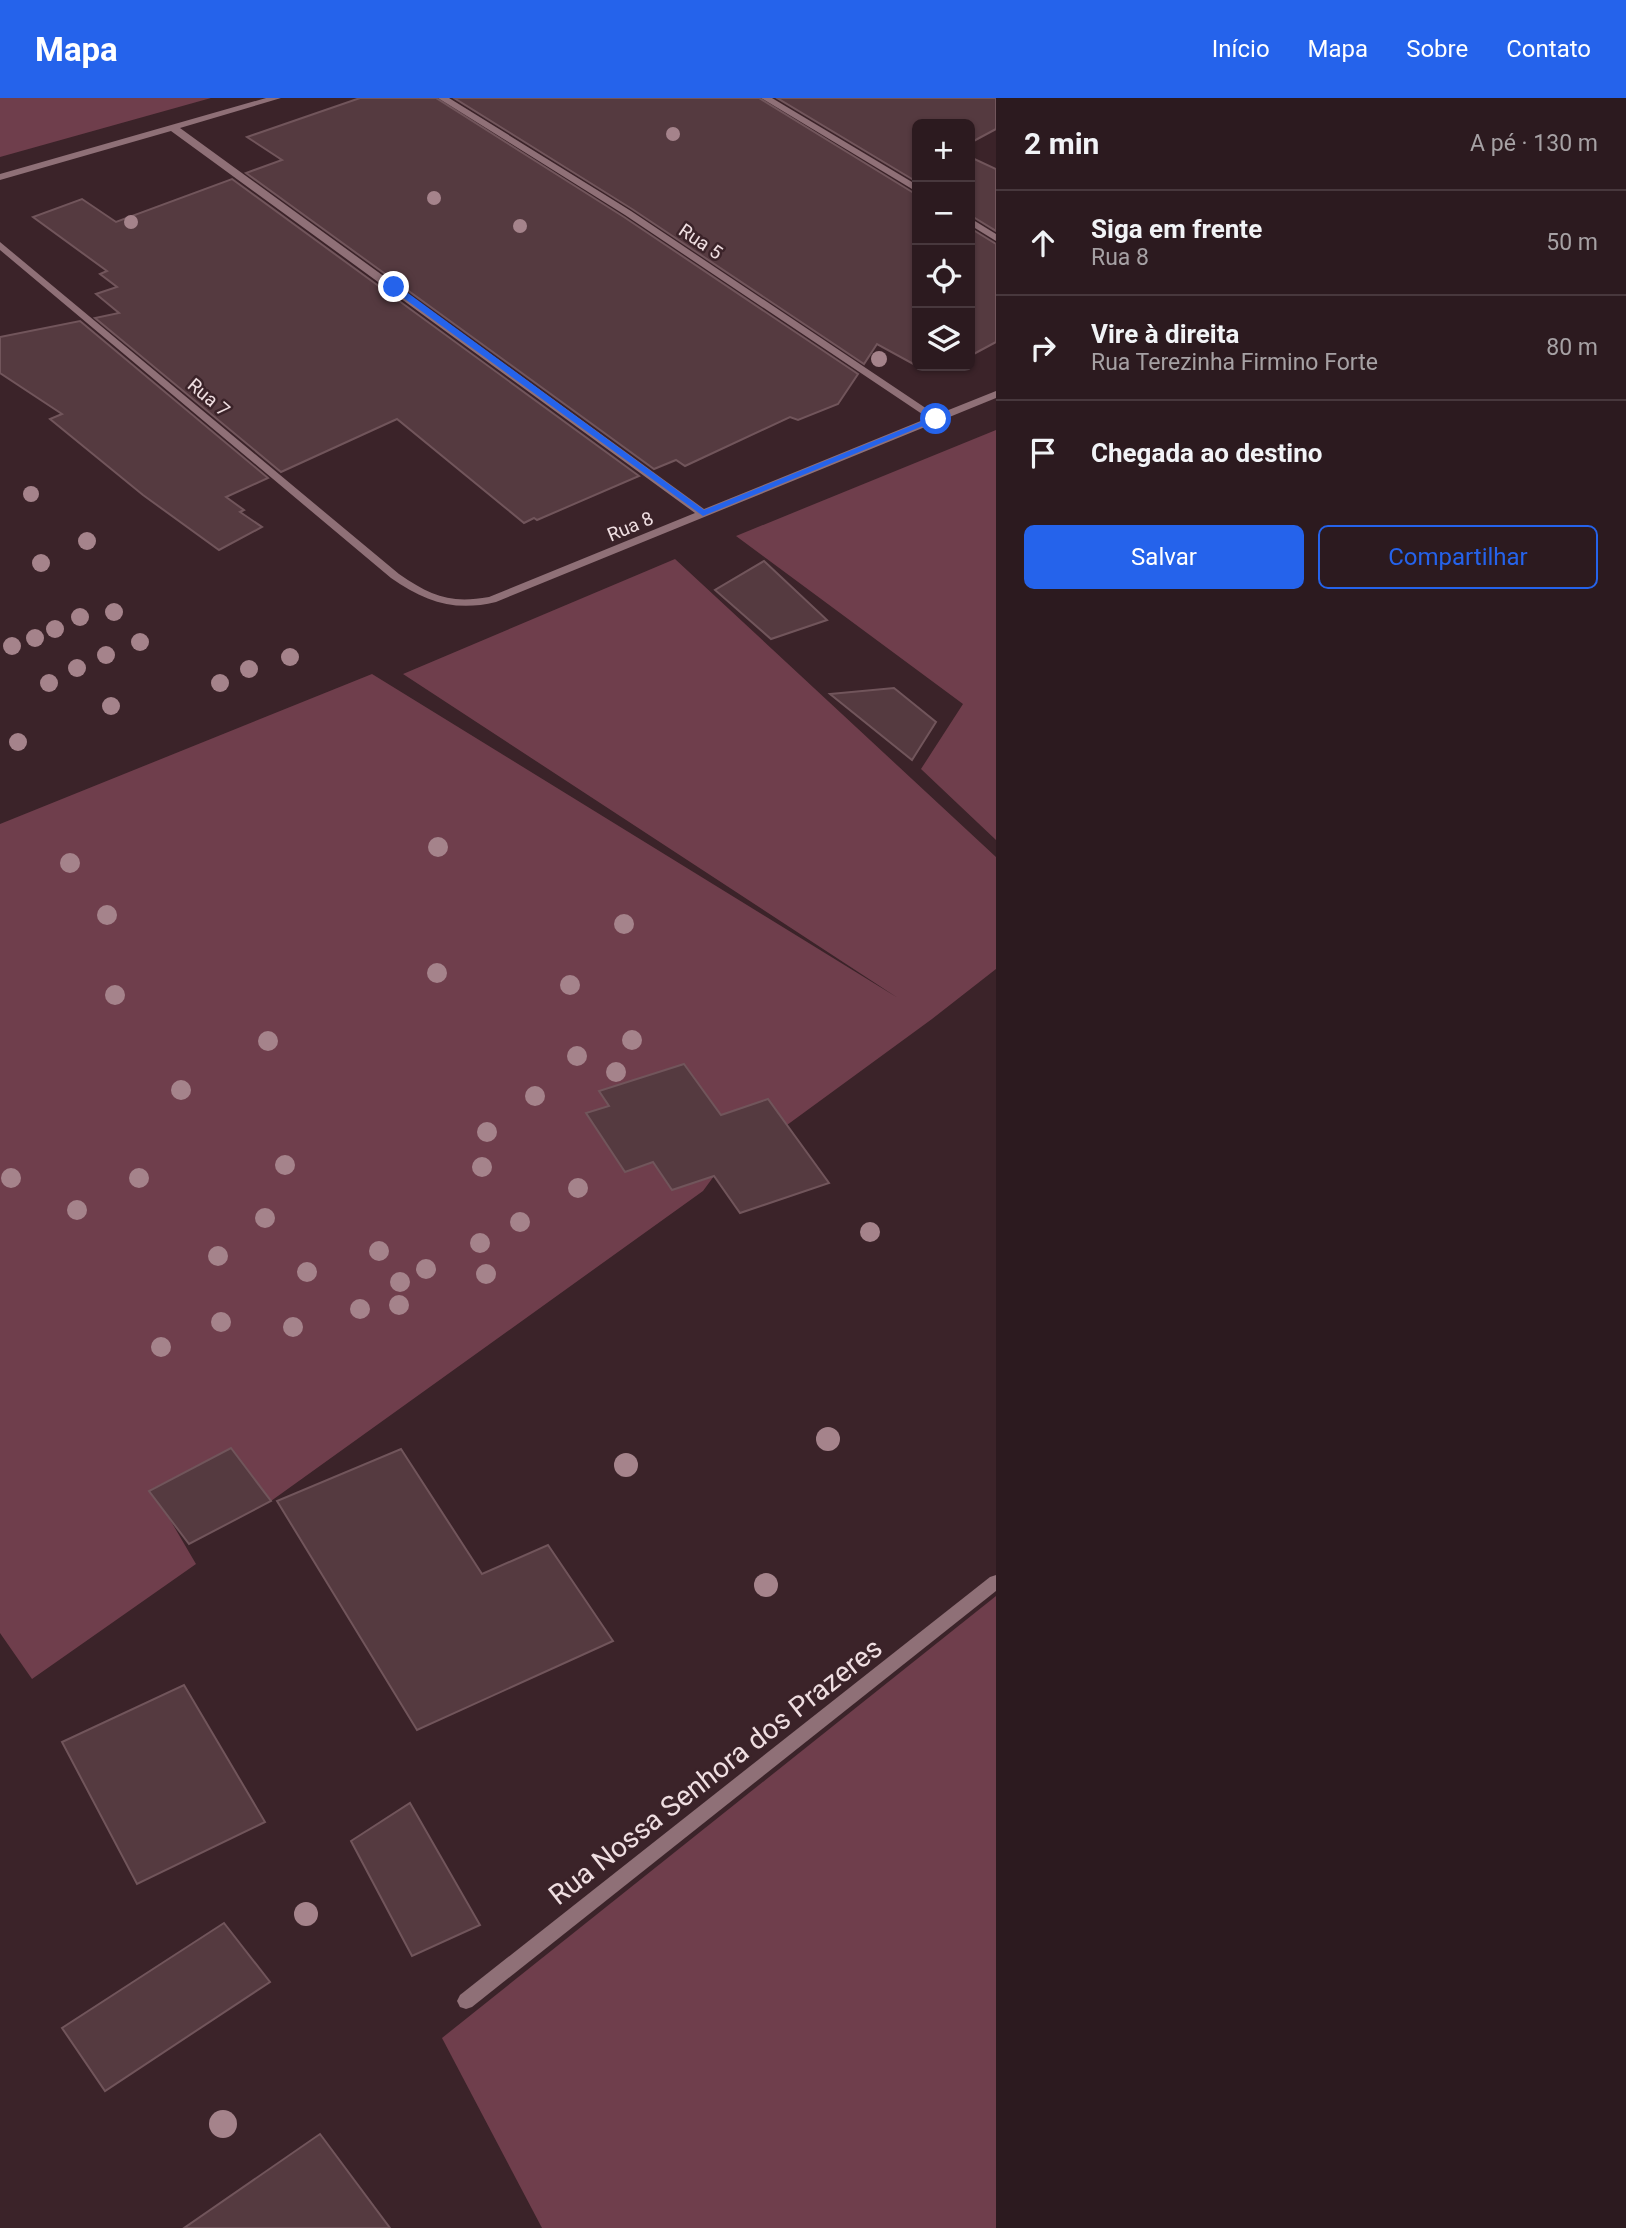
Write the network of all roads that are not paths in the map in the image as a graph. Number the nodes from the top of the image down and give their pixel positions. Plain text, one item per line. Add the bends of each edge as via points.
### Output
1 (276, 98) edge
2 (443, 98) edge
3 (766, 98) edge
4 (173, 128) junction
5 (0, 177) edge
6 (912, 186) edge
7 (975, 225) edge
8 (996, 238) edge
9 (0, 245) edge
10 (996, 394) edge
11 (936, 419) junction
12 (703, 514) junction
13 (395, 576) joint
14 (996, 1582) edge
15 (466, 2001) dead end

1 - 4 street
2 - 11 street, Rua 5 via 628,213
3 - 6 street
4 - 5 street
4 - 12 street
7 - 8 street
9 - 13 street, Rua 7
10 - 11 street, Rua 8
11 - 12 street, Rua 8
12 - 13 street, Rua 8 via 591,562 471,605 425,597
14 - 15 street, Rua Nossa Senhora dos Prazeres

